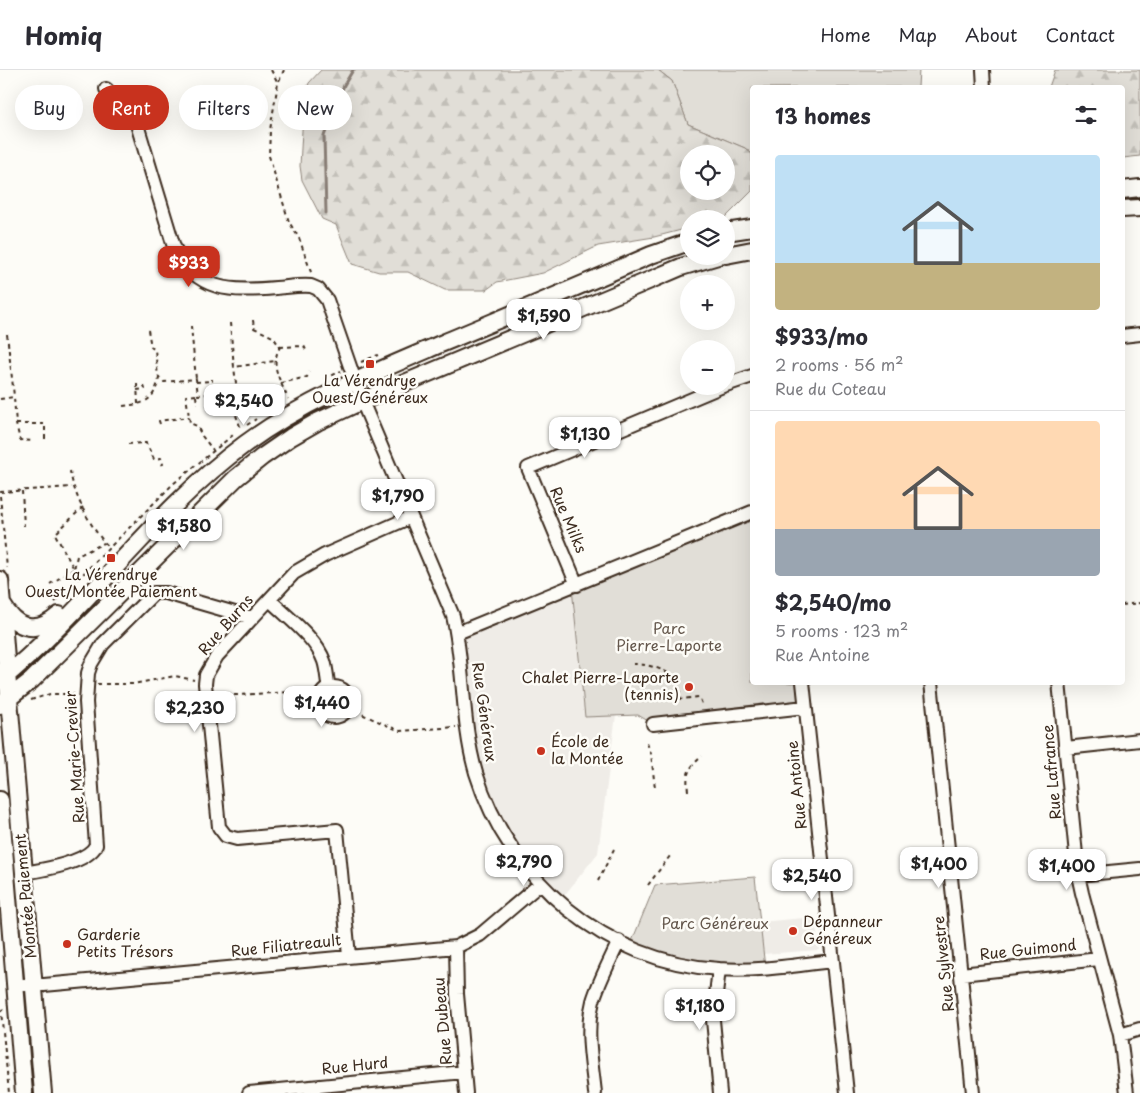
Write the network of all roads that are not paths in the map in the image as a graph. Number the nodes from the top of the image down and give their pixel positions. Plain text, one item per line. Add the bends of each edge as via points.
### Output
1 (983, 70) edge
2 (984, 85) edge
3 (139, 130) edge
4 (1140, 188) edge
5 (1125, 190) edge
6 (1140, 208) edge
7 (1125, 209) edge
8 (750, 228) edge
9 (735, 231) edge
10 (680, 245) edge
11 (750, 250) edge
12 (735, 253) edge
13 (687, 265) edge
14 (1140, 334) edge
15 (1125, 336) edge
16 (750, 377) edge
17 (354, 381) junction
18 (735, 382) edge
19 (703, 395) edge
20 (362, 401) junction
21 (750, 513) edge
22 (412, 517) junction
23 (117, 565) junction
24 (4, 576) edge
25 (577, 585) junction
26 (270, 600) junction
27 (2, 603) junction
28 (252, 618) junction
29 (457, 634) junction
30 (4, 678) edge
31 (803, 685) edge
32 (932, 685) edge
33 (1059, 685) edge
34 (326, 691) junction
35 (4, 702) edge
36 (805, 707) junction
37 (653, 724) dead end
38 (1140, 740) edge
39 (1066, 748) junction
40 (0, 809) edge
41 (1140, 869) edge
42 (24, 873) junction
43 (1078, 875) junction
44 (540, 884) junction
45 (618, 941) junction
46 (456, 947) junction
47 (348, 956) junction
48 (1099, 959) junction
49 (832, 961) junction
50 (719, 969) junction
51 (961, 974) junction
52 (14, 985) junction
53 (34, 986) junction
54 (1140, 1029) edge
55 (1120, 1035) junction
56 (464, 1072) junction
57 (24, 1093) edge
58 (43, 1093) edge
59 (249, 1093) edge
60 (466, 1093) edge
61 (595, 1093) edge
62 (720, 1093) edge
63 (846, 1093) edge
64 (973, 1093) edge
65 (1127, 1093) edge

1 - 2 street
3 - 17 street, Rue Généreux via 174,247 184,263 198,278 231,290 305,286 318,289 327,300
4 - 5 main road
6 - 7 main road
8 - 9 main road
10 - 17 main road
11 - 12 main road
13 - 20 main road
14 - 15 street
16 - 18 street, Rue Milks
17 - 20 street, Rue Généreux
17 - 23 main road via 246,443 219,464
19 - 25 street, Rue Milks via 528,468
20 - 22 street, Rue Généreux
20 - 35 main road via 291,437 236,478 32,680
21 - 25 street
22 - 26 street, Rue Burns via 305,566 294,573
22 - 29 street, Rue Généreux via 447,598
23 - 27 main road via 48,625 18,624
23 - 30 main road
24 - 27 main road, Montée Paiement
25 - 29 street
26 - 28 street, Rue Burns
26 - 34 street via 308,638 324,660
27 - 30 main road, Montée Paiement
28 - 42 street, Rue Marie-Crevier via 154,593 112,635 97,653 88,673 86,702 96,845 90,853 60,866
28 - 47 street, Rue Burns via 213,661 206,675 205,697 218,820 226,836 237,839 337,830
29 - 44 street, Rue Généreux via 467,726 476,773 493,817 509,845
30 - 35 main road, Montée Paiement
31 - 36 street, Rue Antoine
32 - 51 street, Rue Sylvestre
33 - 39 street, Rue Lafrance
34 - 34 street via 336,688 344,691 349,699 348,708 341,716 326,716 320,707 320,697
35 - 42 main road, Montée Paiement
36 - 37 street
36 - 49 street, Rue Antoine
38 - 39 street
39 - 43 street, Rue Lafrance
40 - 52 main road, Montée Paiement
41 - 43 street
42 - 53 main road, Montée Paiement
43 - 48 street, Rue Lafrance
44 - 45 street, Rue Généreux via 581,919
44 - 46 street, Rue Filiatreault via 480,935
45 - 50 street, Rue Généreux via 666,960
45 - 61 street via 590,1013
46 - 47 street, Rue Filiatreault
46 - 56 street, Rue Dubeau
47 - 53 street, Rue Filiatreault
48 - 51 street, Rue Guimond
48 - 55 street, Rue Lafrance
49 - 50 street, Rue Généreux
49 - 63 street, Rue Antoine
50 - 62 street via 713,1020
51 - 64 street, Rue Sylvestre
52 - 53 street, Rue Filiatreault
52 - 57 main road, Montée Paiement
53 - 58 main road, Montée Paiement
54 - 55 street
55 - 65 street, Rue Lafrance
56 - 59 street, Rue Hurd
56 - 60 street, Rue Dubeau

